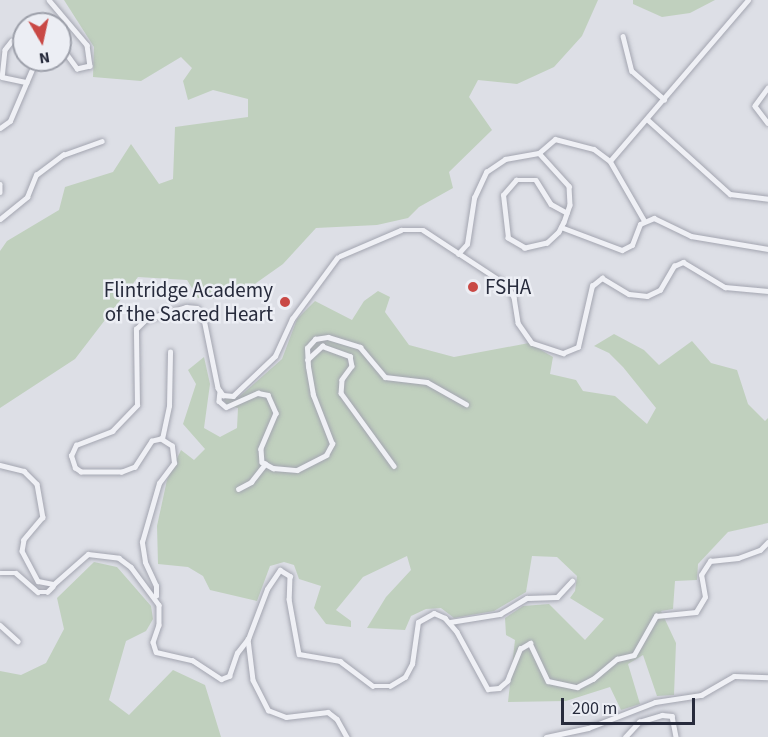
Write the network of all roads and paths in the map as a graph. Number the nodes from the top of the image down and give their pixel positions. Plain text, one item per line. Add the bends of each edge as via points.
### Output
1 (49, 0) edge
2 (748, 0) edge
3 (59, 12) edge
4 (72, 27) edge
5 (622, 36) dead end
6 (12, 41) dead end
7 (72, 62) edge
8 (31, 72) edge
9 (26, 82) junction
10 (768, 88) edge
11 (664, 99) junction
12 (647, 119) junction
13 (768, 123) edge
14 (0, 128) edge
15 (102, 141) dead end
16 (539, 153) junction
17 (610, 161) junction
18 (0, 184) edge
19 (0, 192) edge
20 (768, 199) edge
21 (567, 213) junction
22 (0, 219) edge
23 (644, 220) junction
24 (561, 227) junction
25 (768, 249) edge
26 (458, 254) junction
27 (768, 291) edge
28 (170, 352) dead end
29 (307, 360) junction
30 (220, 391) junction
31 (466, 404) dead end
32 (162, 439) junction
33 (265, 464) junction
34 (0, 465) edge
35 (394, 466) dead end
36 (238, 489) dead end
37 (768, 542) edge
38 (0, 573) edge
39 (572, 581) dead end
40 (54, 584) junction
41 (156, 596) junction
42 (450, 622) junction
43 (0, 626) edge
44 (249, 639) junction
45 (18, 641) dead end
46 (768, 677) edge
47 (347, 737) edge
48 (546, 737) edge
49 (625, 737) edge
50 (676, 737) edge

1 - 3 street
2 - 11 street
4 - 7 street via 87,45 90,66 77,69
5 - 11 street via 632,71
6 - 9 street via 5,50 2,76
8 - 9 street
9 - 14 street via 10,121
10 - 13 street via 755,106
11 - 12 street
12 - 17 street
12 - 20 street via 730,194
15 - 22 street via 63,155 36,175 27,197
16 - 17 street via 548,142 559,139 594,149
16 - 21 street via 569,186 572,200
16 - 26 street via 505,159 481,178 471,211 468,240
17 - 23 street
18 - 19 street
21 - 24 street
21 - 24 street via 551,204 532,178 512,182 504,190 505,230 515,246 536,248 552,239
23 - 24 street via 632,245 622,250
23 - 25 street via 658,219 710,241
26 - 27 street via 510,289 518,323 532,343 564,353 578,347 592,286 602,278 629,294 647,296 660,290 674,266 683,262 725,287
26 - 30 street via 415,228 339,257 292,319 276,356 237,394 230,397
28 - 32 street via 169,406
29 - 31 street via 312,341 324,337 338,340 363,349 385,377 430,382
29 - 33 street via 313,395 330,433 331,448 302,469
29 - 35 street via 322,346 350,356 352,366 342,381 341,393
30 - 32 street via 204,318 197,308 186,307 141,322 133,339 137,405 112,431 76,445 72,461 84,473 131,470 152,441
30 - 33 street via 219,400 226,407 258,393 271,399 276,413 261,450
32 - 41 street via 172,446 175,459 159,483 142,542
33 - 36 street via 251,482
34 - 40 street via 24,471 37,484 43,517 24,540 22,551 38,581
37 - 42 street via 760,550 738,558 710,561 701,575 705,597 696,612 656,616 634,655 617,659 578,687 544,677 530,643 520,649 507,681 499,688 488,688
38 - 40 street via 16,573 38,592 47,592
39 - 42 street via 557,597 520,599 500,614
40 - 41 street via 84,557 99,553 126,562 140,584
41 - 44 street via 160,617 153,642 159,654 192,660 217,678 225,679
42 - 44 street via 434,613 422,616 415,630 410,671 390,686 374,686 340,660 299,654 289,600 290,576 280,570 270,583
43 - 45 street
44 - 47 street via 254,680 268,710 286,717 328,712
46 - 48 street via 734,676 701,695 655,702 588,728
49 - 50 street via 639,722 662,716 672,716

